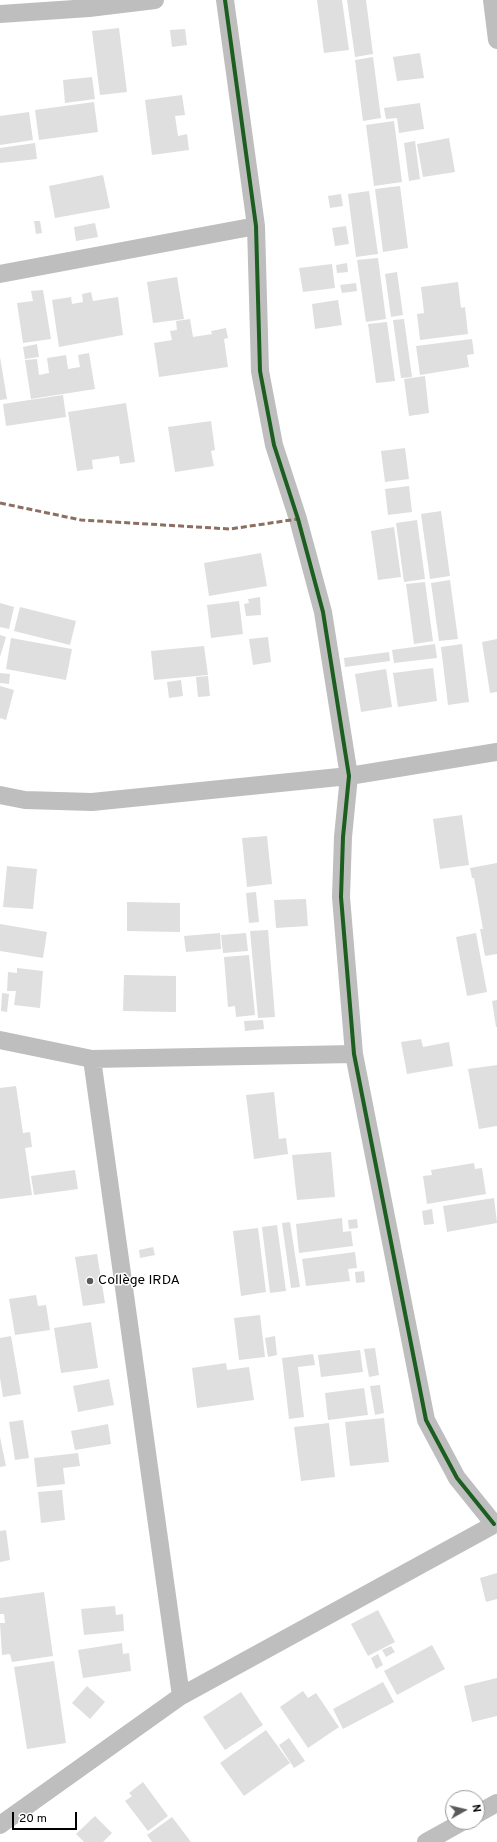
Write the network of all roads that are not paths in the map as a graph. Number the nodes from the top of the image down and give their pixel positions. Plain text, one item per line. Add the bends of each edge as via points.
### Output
1 (155, 0) edge
2 (225, 0) edge
3 (492, 0) edge
4 (0, 14) edge
5 (497, 40) edge
6 (256, 226) junction
7 (0, 274) edge
8 (497, 752) edge
9 (349, 776) junction
10 (0, 795) edge
11 (0, 1040) edge
12 (354, 1054) junction
13 (92, 1059) junction
14 (496, 1524) edge
15 (181, 1696) junction
16 (497, 1803) edge
17 (485, 1810) edge
18 (1, 1822) edge
19 (448, 1830) edge
20 (426, 1842) edge

1 - 4 street via 89,8
2 - 6 street
3 - 5 street
6 - 7 street
6 - 9 street via 260,371 274,445 298,519 323,612
8 - 9 street
9 - 10 street via 92,802 25,800
9 - 12 street via 341,897
11 - 13 street
12 - 13 street
12 - 14 street via 426,1420 457,1478
13 - 15 street
14 - 15 street
15 - 18 street
16 - 17 street
19 - 20 street

